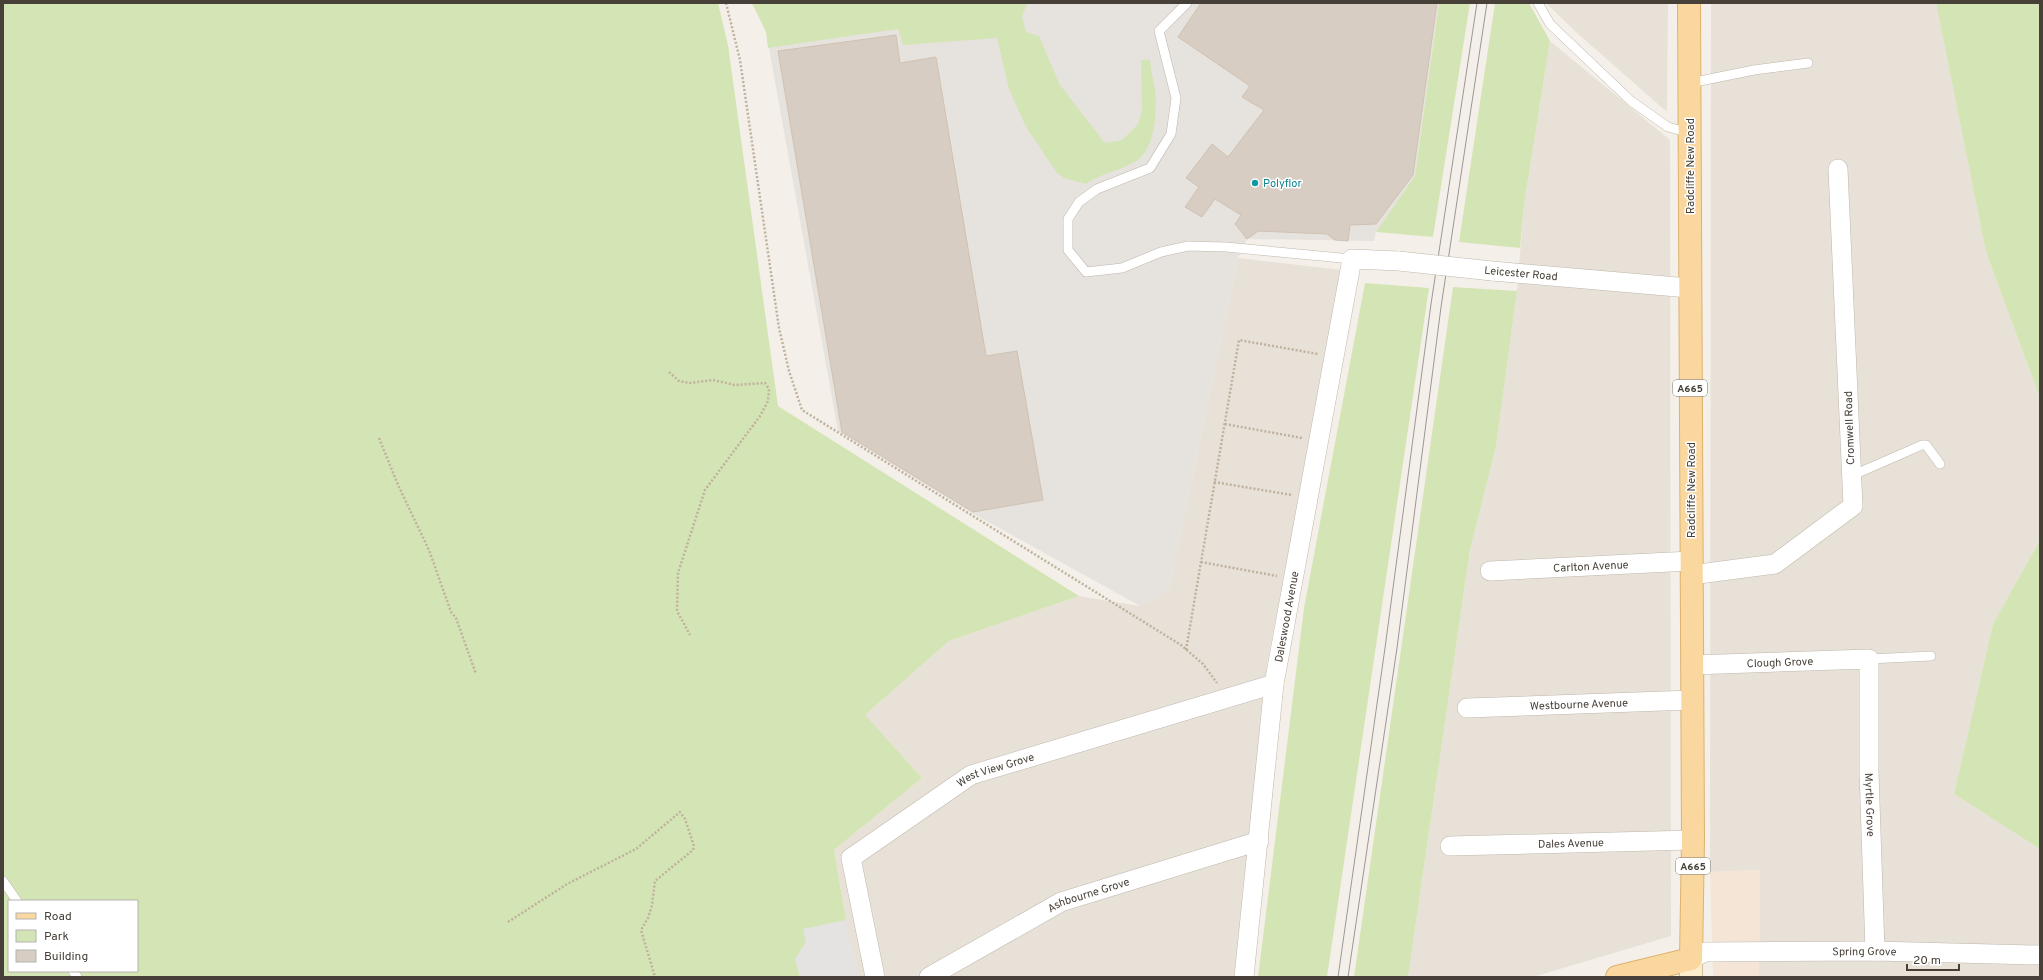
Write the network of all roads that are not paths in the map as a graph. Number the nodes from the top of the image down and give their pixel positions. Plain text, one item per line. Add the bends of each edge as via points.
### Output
1 (1187, 3) edge
2 (1538, 3) edge
3 (1689, 3) edge
4 (1808, 63) dead end
5 (1690, 83) junction
6 (1690, 133) junction
7 (1838, 168) dead end
8 (1352, 259) junction
9 (1689, 288) junction
10 (1940, 464) dead end
11 (1851, 476) junction
12 (1691, 568) junction
13 (1490, 571) dead end
14 (1931, 656) dead end
15 (1869, 659) junction
16 (1692, 665) junction
17 (1274, 684) junction
18 (1691, 700) junction
19 (1467, 708) dead end
20 (1693, 840) junction
21 (1259, 841) junction
22 (1450, 846) dead end
23 (3, 881) edge
24 (16, 900) edge
25 (1875, 951) junction
26 (2039, 955) dead end
27 (1691, 968) edge
28 (875, 977) edge
29 (930, 977) edge
30 (1244, 977) edge
31 (1616, 977) edge

1 - 8 lane via 1159,31 1176,98 1171,134 1150,168 1097,189 1079,202 1068,219 1068,250 1086,272 1122,268 1161,252 1188,246 1226,247
2 - 6 lane via 1550,24 1631,101 1668,127
3 - 5 main road, Radcliffe New Road / A665
4 - 5 lane via 1754,70
5 - 6 main road, Radcliffe New Road / A665
6 - 9 main road, Radcliffe New Road / A665
7 - 11 street, Cromwell Road
8 - 9 street, Leicester Road, bridge via 1399,261
8 - 17 street, Daleswood Avenue
9 - 12 main road, Radcliffe New Road / A665
10 - 11 lane via 1930,448 1922,445
11 - 12 street, Cromwell Road via 1852,506 1775,564
12 - 13 street, Carlton Avenue
12 - 16 main road, Radcliffe New Road / A665
14 - 15 lane
15 - 16 street, Clough Grove
15 - 25 street, Myrtle Grove via 1869,772
16 - 18 main road, Radcliffe New Road / A665
17 - 21 street, Daleswood Avenue
17 - 28 street, West View Grove via 971,775 851,858
18 - 19 street, Westbourne Avenue
18 - 20 main road, Radcliffe New Road / A665
20 - 22 street, Dales Avenue
20 - 27 main road, Radcliffe New Road / A665
21 - 29 street, Ashbourne Grove via 1061,902
21 - 30 street, Daleswood Avenue
23 - 24 lane
25 - 26 street, Spring Grove
25 - 27 street, Spring Grove via 1705,952
27 - 31 main road

